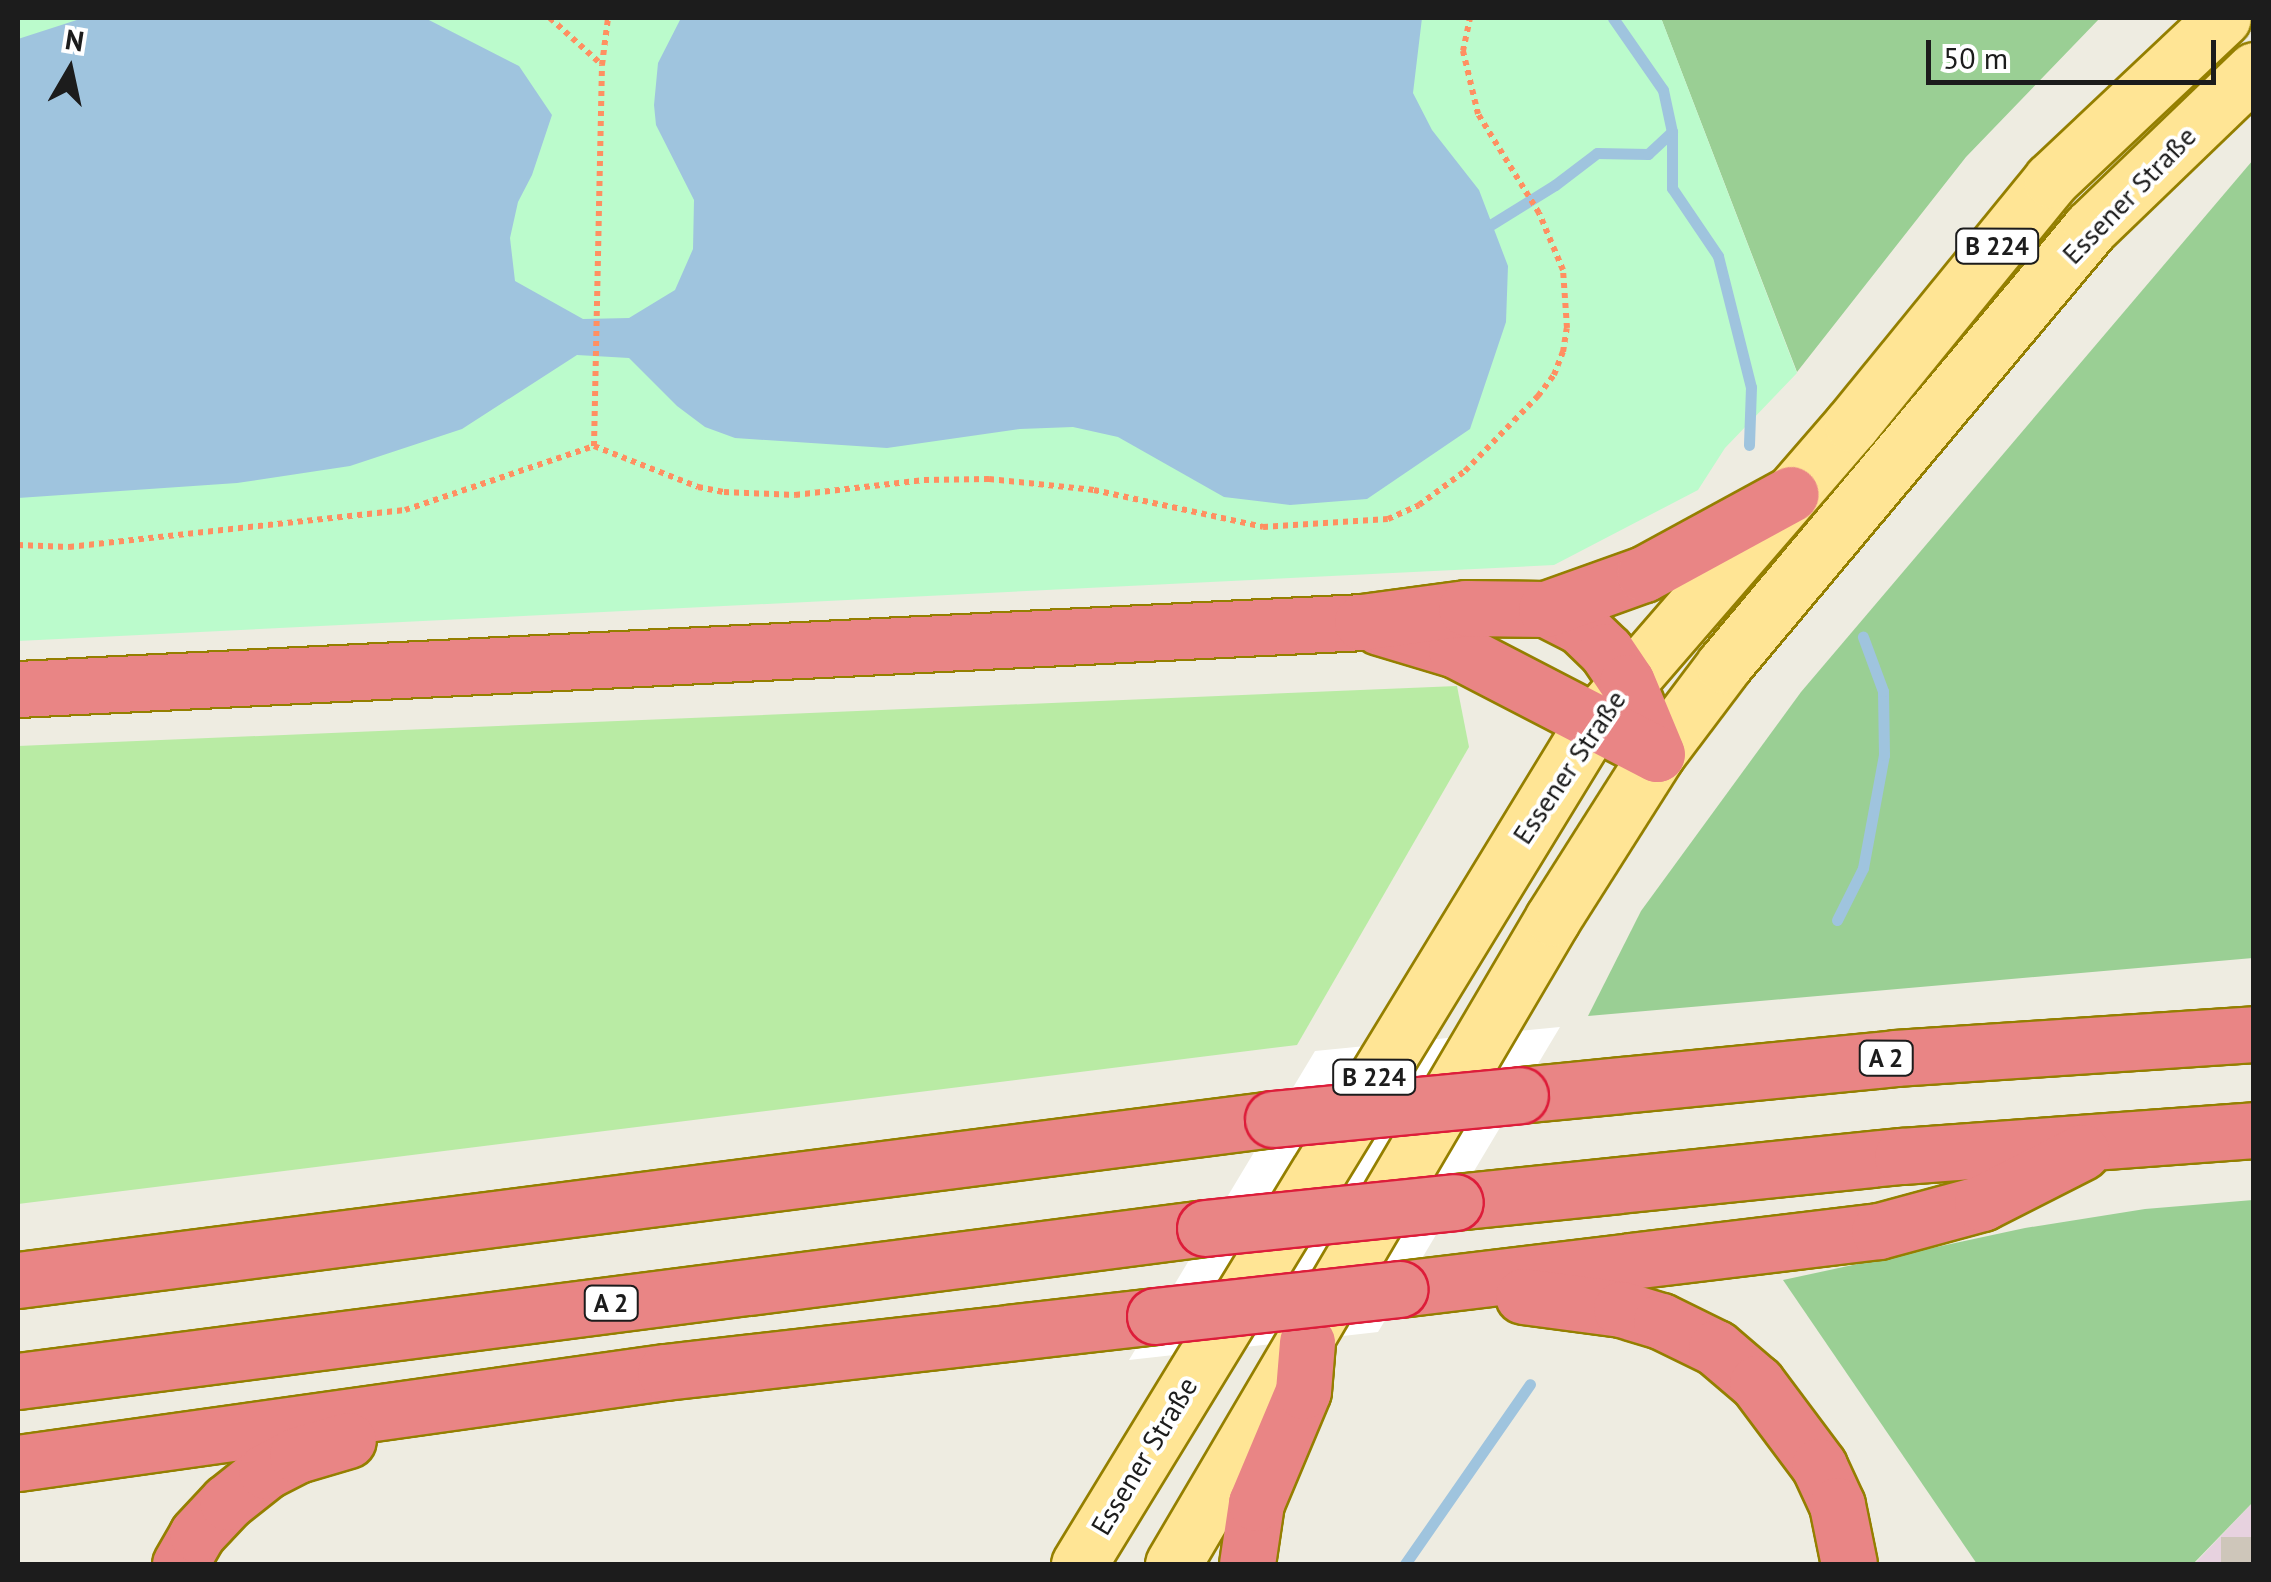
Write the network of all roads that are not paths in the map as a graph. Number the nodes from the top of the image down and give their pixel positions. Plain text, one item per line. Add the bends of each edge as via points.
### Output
1 (2224, 18) edge
2 (2254, 70) edge
3 (1791, 494) junction
4 (1546, 609) junction
5 (1362, 622) junction
6 (1627, 682) junction
7 (18, 689) edge
8 (1592, 724) junction
9 (1657, 754) junction
10 (2254, 1034) edge
11 (2254, 1130) edge
12 (2102, 1141) junction
13 (18, 1280) edge
14 (1400, 1289) junction
15 (1307, 1342) junction
16 (665, 1372) junction
17 (18, 1381) edge
18 (18, 1463) edge
19 (180, 1564) edge
20 (1078, 1564) edge
21 (1172, 1564) edge
22 (1246, 1564) edge
23 (1849, 1564) edge

1 - 3 main road, Essener Straße / B 224 via 2051,180
2 - 9 main road, Essener Straße / B 224 via 2092,227
3 - 4 highway via 1644,574
3 - 6 main road, Essener Straße / B 224
4 - 5 highway via 1466,608
4 - 6 highway via 1580,626
5 - 7 highway
5 - 8 highway via 1456,650
6 - 8 main road, Essener Straße / B 224
6 - 9 highway
8 - 9 highway
8 - 20 main road, Essener Straße / B 224
9 - 15 main road, Essener Straße / B 224 via 1553,918
10 - 13 highway, A 2, bridge via 1895,1058 1274,1119
11 - 12 highway, A 2
12 - 14 highway via 1982,1203 1879,1231
12 - 17 highway, A 2, bridge via 1205,1228
14 - 16 highway, bridge
14 - 23 highway via 1621,1309 1716,1348 1758,1384 1820,1466 1838,1506
15 - 21 main road, Essener Straße / B 224
15 - 22 highway via 1304,1391 1256,1503
16 - 18 highway
16 - 19 highway via 636,1395 417,1426 297,1455 227,1502

